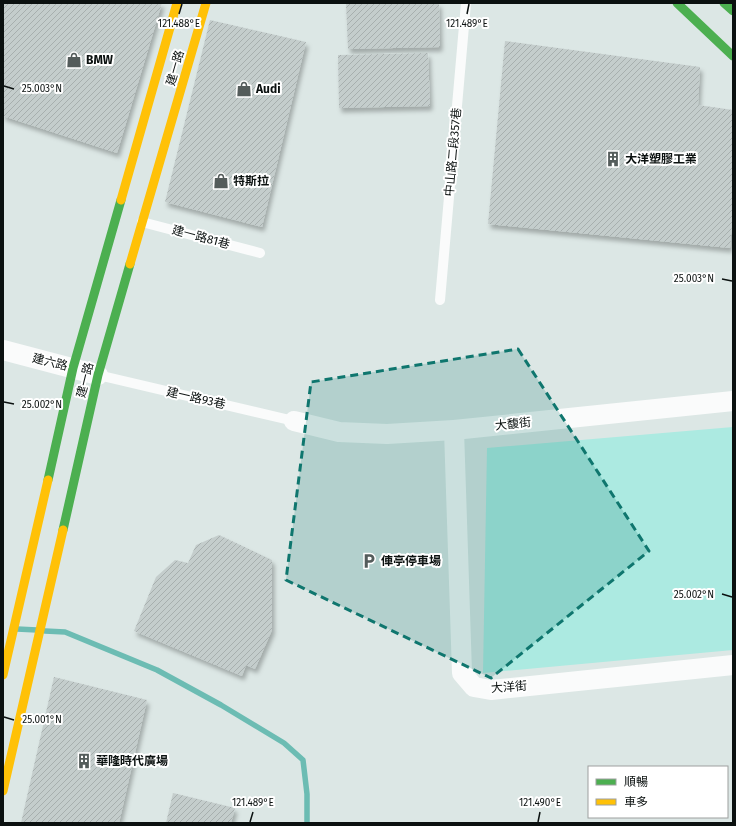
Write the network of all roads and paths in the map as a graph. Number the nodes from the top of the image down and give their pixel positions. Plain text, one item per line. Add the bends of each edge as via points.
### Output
1 (177, 3) edge
2 (206, 3) edge
3 (466, 3) edge
4 (677, 3) edge
5 (724, 3) edge
6 (733, 11) edge
7 (733, 56) edge
8 (142, 222) junction
9 (260, 253) dead end
10 (440, 300) dead end
11 (3, 350) edge
12 (73, 368) junction
13 (98, 375) junction
14 (733, 401) edge
15 (294, 422) joint
16 (454, 430) junction
17 (733, 665) edge
18 (3, 675) edge
19 (3, 791) edge

1 - 12 street, 建一路
2 - 8 street, 建一路
3 - 10 lane, 中山路二段357巷
4 - 7 street
5 - 6 street
8 - 9 lane, 建一路81巷
8 - 13 street, 建一路
11 - 12 street, 建六路
12 - 13 street, 建六路
12 - 18 street, 建一路
13 - 15 lane, 建一路93巷
13 - 19 street, 建一路
14 - 16 street, 大馥街
15 - 16 street, 大馥街 via 339,432 374,434
16 - 17 street, 大洋街 via 462,673 474,687 491,690

